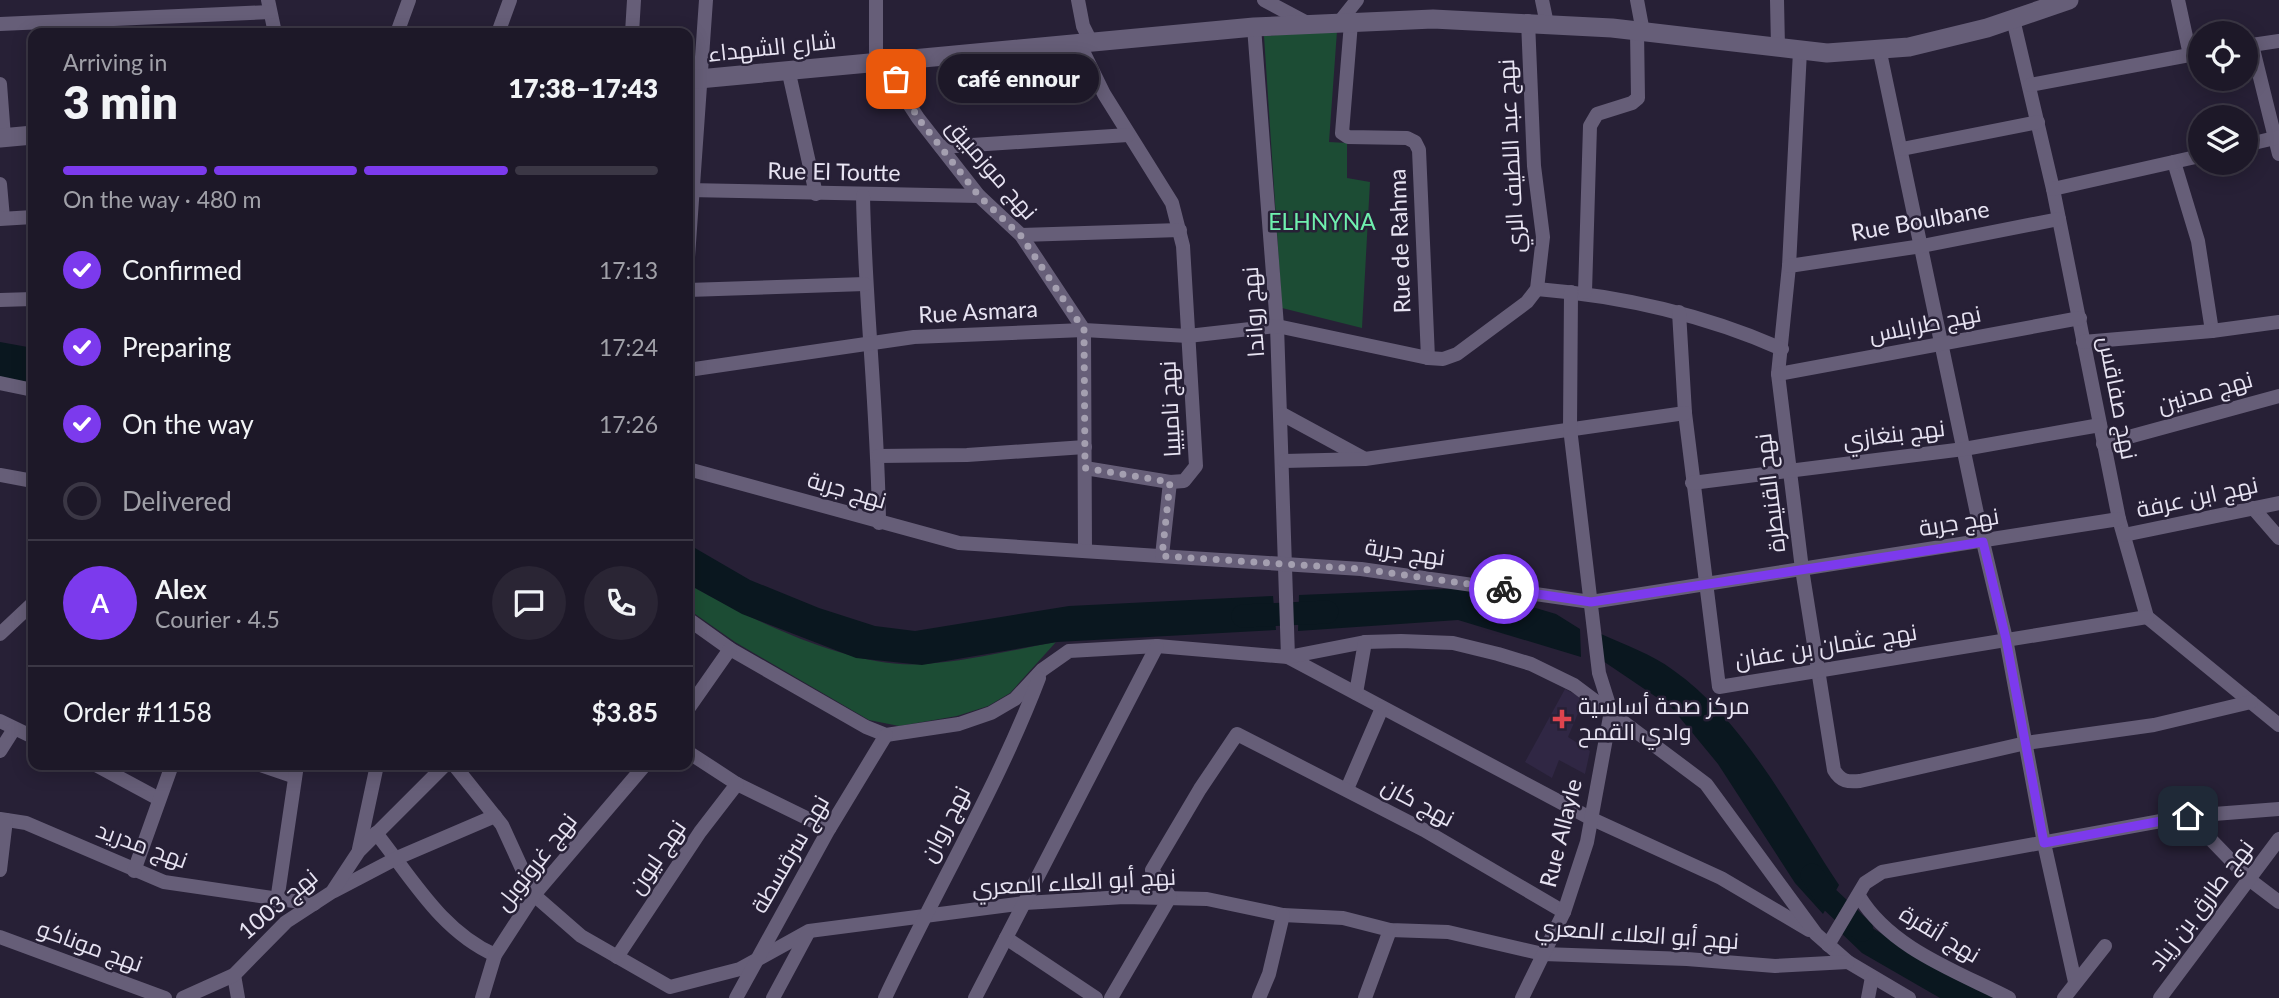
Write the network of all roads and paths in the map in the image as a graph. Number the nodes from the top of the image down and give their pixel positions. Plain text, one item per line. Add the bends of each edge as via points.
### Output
1 (409, 0) edge
2 (510, 0) edge
3 (634, 0) edge
4 (706, 0) edge
5 (876, 0) edge
6 (1078, 0) edge
7 (1264, 0) edge
8 (1356, 0) edge
9 (1542, 0) edge
10 (1637, 0) edge
11 (1777, 0) edge
12 (2069, 0) edge
13 (2178, 0) edge
14 (2032, 5) edge
15 (269, 6) edge
16 (2014, 19) junction
17 (1537, 22) junction
18 (0, 24) edge
19 (1344, 24) junction
20 (1311, 25) junction
21 (1254, 27) junction
22 (274, 28) edge
23 (399, 28) edge
24 (500, 28) edge
25 (632, 28) edge
26 (1640, 32) junction
27 (2188, 32) edge
28 (2279, 41) edge
29 (1085, 42) junction
30 (2258, 44) edge
31 (1778, 47) junction
32 (1879, 48) junction
33 (1800, 51) junction
34 (2188, 55) edge
35 (882, 61) junction
36 (788, 69) junction
37 (2258, 75) edge
38 (695, 79) edge
39 (0, 84) edge
40 (2030, 85) junction
41 (2038, 121) junction
42 (28, 135) edge
43 (1128, 135) junction
44 (2, 137) edge
45 (2277, 137) edge
46 (2258, 142) edge
47 (941, 147) junction
48 (693, 148) edge
49 (1902, 149) junction
50 (2279, 154) edge
51 (2188, 159) edge
52 (2174, 162) junction
53 (0, 184) edge
54 (2053, 189) junction
55 (693, 190) edge
56 (816, 194) junction
57 (863, 196) junction
58 (979, 196) junction
59 (28, 216) edge
60 (2, 218) edge
61 (2059, 219) junction
62 (1180, 230) junction
63 (1021, 236) junction
64 (1922, 246) junction
65 (1788, 266) junction
66 (865, 284) junction
67 (1536, 289) junction
68 (693, 290) edge
69 (1578, 292) junction
70 (28, 299) edge
71 (0, 300) edge
72 (1679, 312) junction
73 (2080, 318) junction
74 (2279, 322) edge
75 (1277, 326) junction
76 (1084, 330) junction
77 (2212, 331) junction
78 (1188, 336) junction
79 (2083, 342) junction
80 (872, 343) junction
81 (1942, 344) junction
82 (1782, 349) junction
83 (1428, 358) junction
84 (693, 369) edge
85 (1778, 374) junction
86 (0, 383) edge
87 (28, 389) edge
88 (2279, 396) edge
89 (1685, 413) junction
90 (1282, 414) junction
91 (2100, 425) junction
92 (1570, 428) junction
93 (2103, 444) junction
94 (1085, 447) junction
95 (1964, 449) junction
96 (878, 456) junction
97 (1365, 459) junction
98 (1284, 461) junction
99 (1085, 468) junction
100 (1791, 470) junction
101 (693, 471) edge
102 (0, 475) edge
103 (28, 480) edge
104 (1170, 482) junction
105 (1692, 483) junction
106 (2279, 503) edge
107 (2253, 508) junction
108 (2119, 519) junction
109 (879, 523) junction
110 (2124, 535) junction
111 (2279, 538) edge
112 (1983, 542) junction
113 (1085, 551) junction
114 (1162, 556) junction
115 (1287, 566) junction
116 (1802, 569) junction
117 (1707, 584) junction
118 (1591, 602) junction
119 (28, 608) edge
120 (2147, 617) junction
121 (693, 623) edge
122 (0, 634) edge
123 (2006, 639) junction
124 (1365, 642) junction
125 (1157, 646) junction
126 (730, 649) junction
127 (1288, 657) junction
128 (1042, 670) junction
129 (1818, 671) junction
130 (1356, 693) junction
131 (693, 702) edge
132 (2251, 702) junction
133 (1382, 708) junction
134 (1611, 711) junction
135 (0, 722) edge
136 (2279, 725) edge
137 (14, 729) junction
138 (28, 735) edge
139 (887, 735) junction
140 (2026, 743) junction
141 (0, 751) edge
142 (693, 755) edge
143 (105, 770) edge
144 (170, 770) edge
145 (376, 770) edge
146 (440, 770) edge
147 (458, 770) edge
148 (641, 770) edge
149 (296, 771) edge
150 (737, 784) junction
151 (1347, 789) junction
152 (159, 799) junction
153 (2279, 809) edge
154 (495, 816) junction
155 (2188, 816) junction
156 (1590, 818) junction
157 (3, 820) edge
158 (829, 829) junction
159 (376, 833) junction
160 (2279, 839) edge
161 (2044, 843) junction
162 (359, 851) junction
163 (397, 858) junction
164 (0, 870) edge
165 (134, 871) junction
166 (2250, 880) junction
167 (332, 892) junction
168 (534, 895) junction
169 (1170, 897) junction
170 (1856, 899) junction
171 (277, 901) junction
172 (2279, 902) edge
173 (1025, 903) junction
174 (314, 904) junction
175 (1564, 912) junction
176 (924, 914) junction
177 (1283, 915) junction
178 (1390, 930) junction
179 (809, 931) junction
180 (1816, 934) junction
181 (0, 937) edge
182 (1006, 938) junction
183 (1831, 941) junction
184 (2105, 946) dead end
185 (1543, 954) junction
186 (495, 955) junction
187 (617, 957) junction
188 (755, 961) junction
189 (1848, 962) junction
190 (234, 975) junction
191 (1872, 977) junction
192 (2075, 982) junction
193 (666, 993) edge
194 (165, 998) edge
195 (183, 998) edge
196 (239, 998) edge
197 (482, 998) edge
198 (736, 998) edge
199 (773, 998) edge
200 (885, 998) edge
201 (975, 998) edge
202 (1096, 998) edge
203 (1111, 998) edge
204 (1258, 998) edge
205 (1366, 998) edge
206 (1522, 998) edge
207 (1868, 998) edge
208 (1909, 998) edge
209 (2009, 998) edge
210 (2064, 998) edge
211 (2160, 998) edge

1 - 23 street
2 - 24 street
3 - 25 street
4 - 38 street
5 - 35 street
6 - 29 street, نهج ناميبيا
7 - 20 street
8 - 19 street
9 - 17 street, نهج عبد اللطيف الري
10 - 26 street
11 - 31 street
12 - 14 main road, شارع الشهداء
13 - 27 street
14 - 16 main road, شارع الشهداء
15 - 18 street
15 - 22 street
16 - 32 main road, شارع الشهداء via 1909,47
16 - 40 street, نهج صفاقس
17 - 19 main road, شارع الشهداء via 1444,18
17 - 26 main road, شارع الشهداء
17 - 67 street, نهج عبد اللطيف الري via 1532,142 1542,225
19 - 20 main road, شارع الشهداء
19 - 83 street, Rue de Rahma via 1342,133 1348,137 1407,138 1419,150
20 - 21 main road, شارع الشهداء
21 - 29 main road, شارع الشهداء
21 - 75 street, نهج رواندا
26 - 31 main road, شارع الشهداء
26 - 69 street, Rue Allayle via 1638,98 1597,114 1590,126
28 - 30 street
29 - 35 main road, شارع الشهداء
29 - 43 street, نهج ناميبيا
31 - 33 main road, شارع الشهداء
32 - 33 main road, شارع الشهداء
32 - 49 street
33 - 65 street, نهح القنيطرة
34 - 40 street
35 - 36 main road, شارع الشهداء
35 - 47 street, نهج موزمبيق
36 - 38 main road, شارع الشهداء
36 - 56 street
37 - 45 street
38 - 48 street via 699,86
39 - 44 street
40 - 41 street, نهج صفاقس
41 - 49 street
41 - 54 street, نهج صفاقس
42 - 44 main road
43 - 47 street
43 - 62 street, نهج ناميبيا via 1172,203
45 - 46 street
45 - 50 street
47 - 58 street, نهج موزمبيق
49 - 64 street
51 - 52 street
52 - 54 street
52 - 77 street via 2198,242
53 - 60 street
54 - 61 street, نهج صفاقس
55 - 56 street, Rue El Toutte
56 - 57 street, Rue El Toutte
57 - 58 street, Rue El Toutte
57 - 66 street
58 - 63 street, نهج موزمبيق
59 - 60 street
61 - 64 street, Rue Boulbane
61 - 73 street, نهج صفاقس
62 - 63 street
62 - 78 street, نهج ناميبيا
63 - 76 street, نهج موزمبيق
64 - 65 street, Rue Boulbane
64 - 81 street
65 - 82 street, نهح القنيطرة
66 - 68 street
66 - 80 street
67 - 69 street
67 - 83 street, Rue Asmara via 1527,302 1457,354
69 - 72 street
69 - 92 street, Rue Allayle
70 - 71 street
72 - 82 street
72 - 89 street, نهج عثمان بن عفان
73 - 79 street, نهج صفاقس
73 - 81 street, نهج طرابلس
74 - 77 street
75 - 78 street, Rue Asmara
75 - 83 street, Rue Asmara
75 - 90 street, نهج رواندا
76 - 78 street, Rue Asmara
76 - 80 street, Rue Asmara
76 - 94 street
77 - 79 street
78 - 104 street, نهج ناميبيا via 1196,466 1184,481
79 - 91 street, نهج صفاقس
80 - 84 street, Rue Asmara
80 - 96 street
81 - 85 street, نهج طرابلس
81 - 95 street
82 - 85 street, نهح القنيطرة
85 - 100 street, نهح القنيطرة
86 - 87 street
88 - 93 street, نهج مدنين
89 - 92 street
89 - 105 street, نهج عثمان بن عفان
90 - 97 street
90 - 98 street, نهج رواندا
91 - 93 street, نهج صفاقس
91 - 95 street, نهج بنغازي
92 - 97 street
92 - 118 street, Rue Allayle
93 - 108 street, نهج صفاقس
94 - 96 street
94 - 99 street
95 - 100 street, نهج بنغازي
95 - 112 street
96 - 109 street
97 - 98 street
98 - 115 street, نهج رواندا
99 - 104 street, نهج ناميبيا
99 - 113 street
100 - 105 street, نهج بنغازي
100 - 116 street, نهح القنيطرة
101 - 109 street, نهج جربة
102 - 103 street
104 - 114 street
105 - 117 street, نهج عثمان بن عفان
106 - 107 street, نهج ابن عرفة
107 - 110 street, نهج ابن عرفة
107 - 111 street
108 - 110 street, نهج صفاقس
108 - 112 street, نهج جربة
109 - 113 street, نهج جربة via 959,543
110 - 120 street, نهج صفاقس
112 - 116 street, نهج جربة
112 - 123 street
113 - 114 street, نهج جربة
114 - 115 street, نهج جربة
115 - 118 street, نهج جربة via 1361,569
115 - 127 street, نهج رواندا
116 - 117 street, نهج جربة
116 - 129 street, نهح القنيطرة
117 - 118 street, نهج جربة
117 - 129 street, نهج عثمان بن عفان via 1718,687
118 - 134 street, Rue Allayle via 1599,673
119 - 122 street
120 - 123 street, نهج عثمان بن عفان
120 - 132 street
121 - 126 street
123 - 129 street, نهج عثمان بن عفان
123 - 140 street
124 - 127 street
124 - 130 street
124 - 134 street via 1453,643 1498,654 1574,685
125 - 127 street
125 - 128 street via 1069,651
125 - 173 street
126 - 131 street
126 - 139 street
127 - 130 street
128 - 139 street via 1015,699 991,713 959,724
128 - 176 street, نهج روان via 1018,734
129 - 140 street, نهح القنيطرة via 1834,771 1846,782
130 - 133 street
132 - 136 street
132 - 140 street via 2154,725
133 - 151 street
133 - 156 street
134 - 156 street, Rue Allayle
134 - 180 street via 1639,737 1706,784
135 - 137 street
137 - 138 street
137 - 141 street
139 - 158 street, نهج سرقسطة
140 - 161 street
142 - 150 street
143 - 152 street
144 - 152 street
145 - 162 street
146 - 159 street, نهج 1003
147 - 154 street, نهج أبو العلاء المعري
148 - 168 street, نهج غرونوبل
149 - 171 street
150 - 158 street
150 - 187 street, نهج ليون
151 - 169 street, نهج كان via 1237,734 1152,870
151 - 175 street, نهج كان
152 - 165 street
153 - 155 street
154 - 163 street
154 - 168 street, نهج أبو العلاء المعري
155 - 161 street
155 - 166 street
156 - 175 street, Rue Allayle via 1587,842
156 - 180 street via 1721,878
157 - 164 street
157 - 165 street, نهج مدريد via 26,823
158 - 188 street, نهج سرقسطة
159 - 162 street, نهج 1003
159 - 163 street
160 - 166 street, نهج طارق بن زياد
161 - 170 street via 1882,872 1865,883
161 - 192 street
162 - 167 street, نهج 1003
163 - 167 street
163 - 186 street via 446,923
165 - 171 street, نهج مدريد via 164,882
166 - 172 street
166 - 211 street, نهج طارق بن زياد
167 - 174 street, نهج 1003
168 - 186 street, نهج غرونوبل
168 - 187 street, نهج أبو العلاء المعري via 581,936
169 - 173 street, نهج أبو العلاء المعري
169 - 177 street, نهج أبو العلاء المعري via 1207,899
169 - 203 street
170 - 183 street
170 - 209 street, نهج أنقرة via 1896,938
171 - 174 street, نهج مدريد
173 - 176 street, نهج أبو العلاء المعري
173 - 182 street
174 - 190 street, نهج 1003 via 286,922
175 - 185 street, Rue Allayle
176 - 179 street, نهج أبو العلاء المعري
176 - 200 street, نهج روان
177 - 178 street, نهج أبو العلاء المعري via 1343,918
177 - 204 street via 1269,974
178 - 185 street, نهج أبو العلاء المعري via 1448,932
178 - 205 street
179 - 188 street, نهج أبو العلاء المعري
179 - 199 street
180 - 183 street
181 - 194 street, نهج موناكو
182 - 201 street
182 - 202 street
183 - 189 street
184 - 192 street
185 - 189 street, نهج أبو العلاء المعري via 1775,966
185 - 206 street, Rue Allayle
186 - 197 street, نهج غرونوبل
187 - 193 street, نهج أبو العلاء المعري
188 - 193 street, نهج أبو العلاء المعري
188 - 198 street, نهج سرقسطة
189 - 191 street
190 - 195 street, نهج 1003
190 - 196 street
191 - 207 street
191 - 208 street
192 - 210 street

